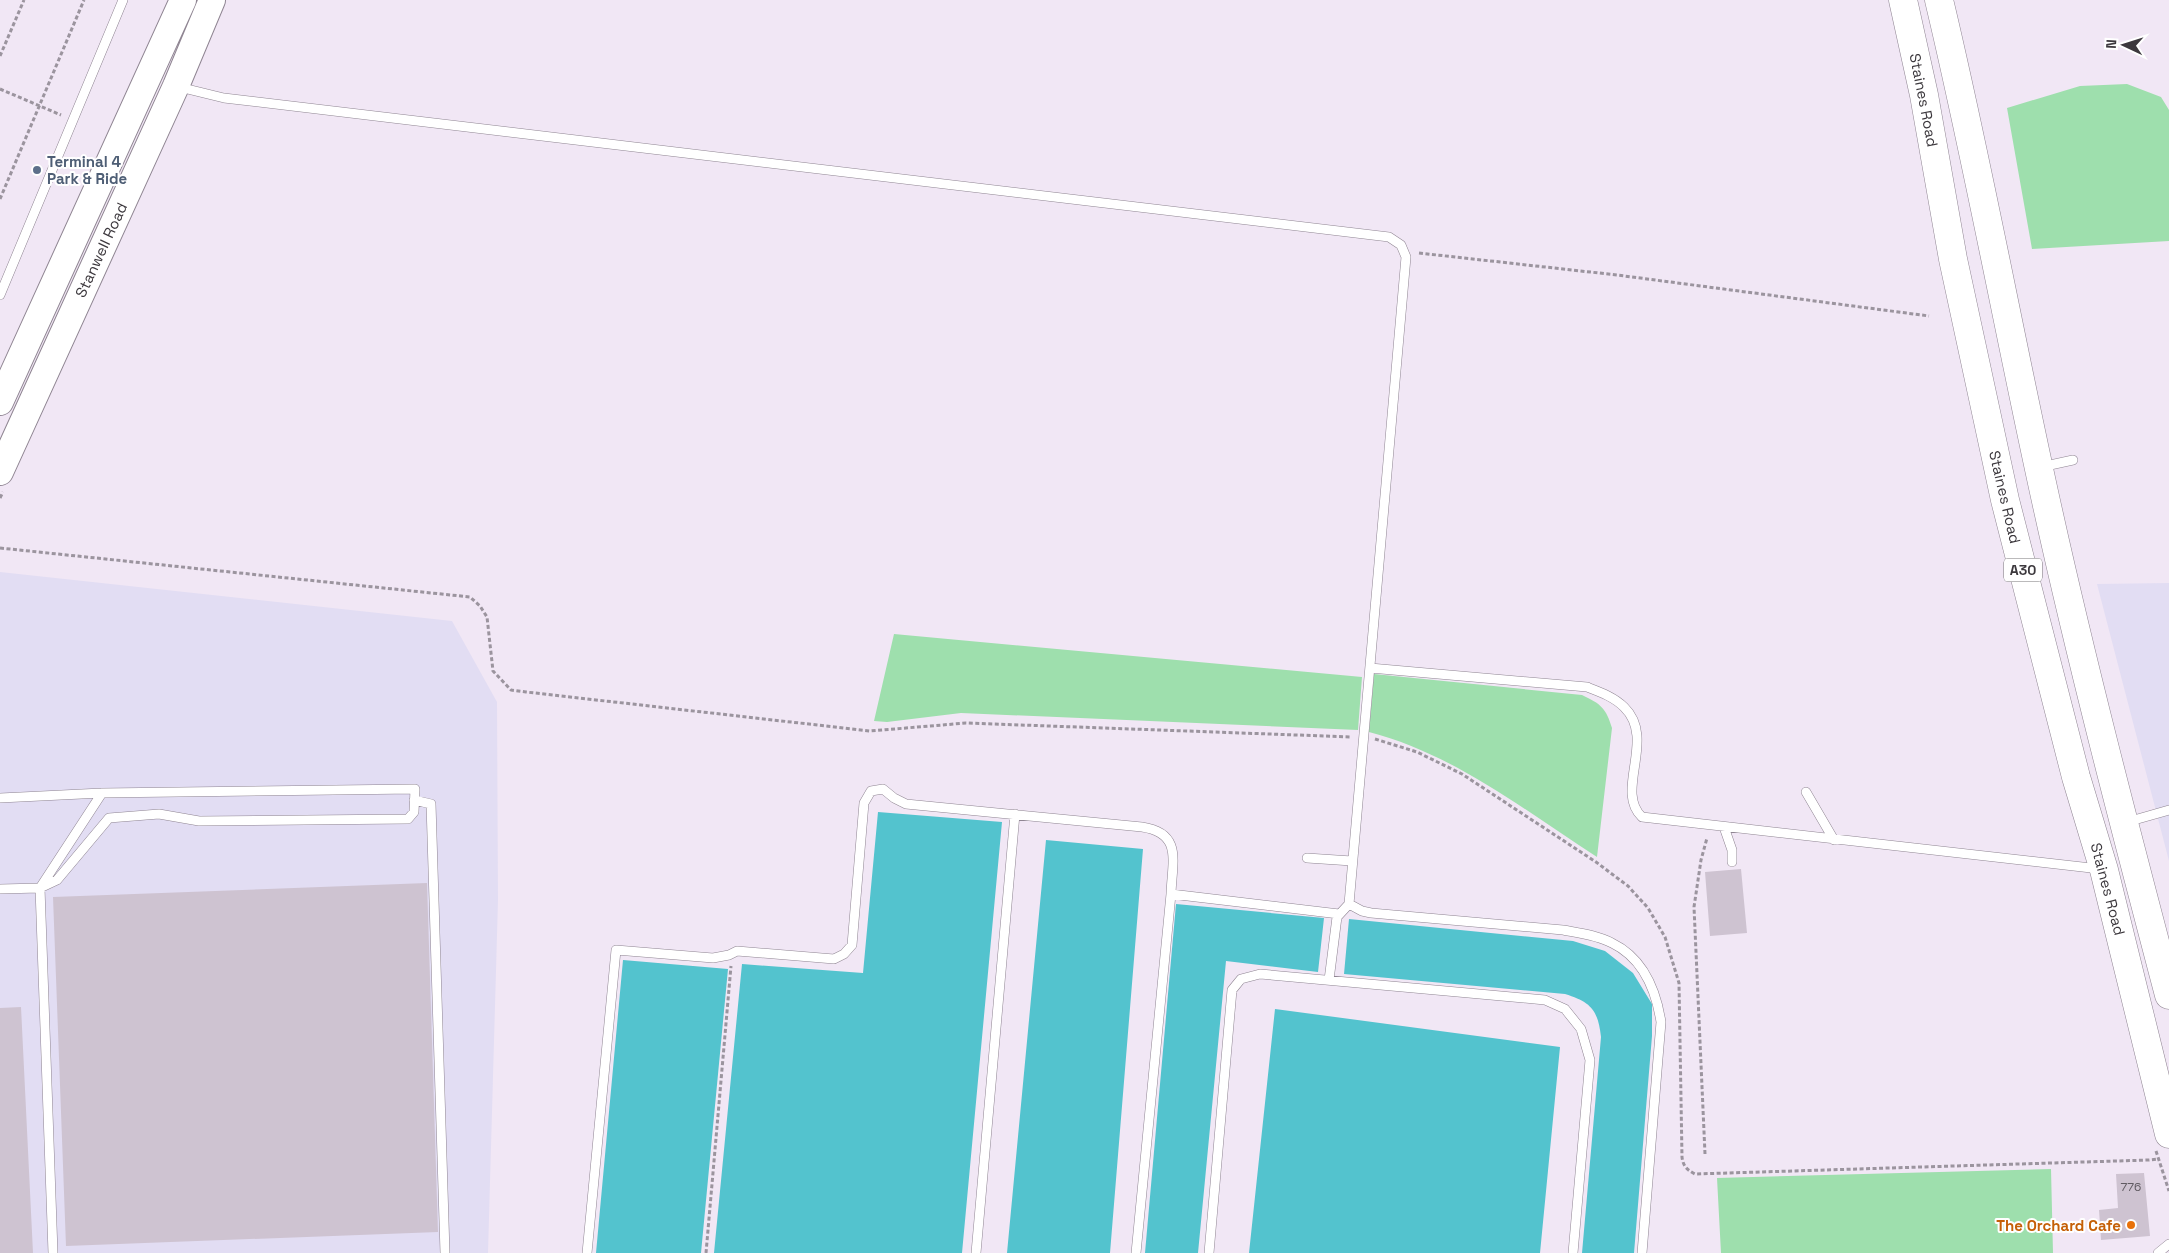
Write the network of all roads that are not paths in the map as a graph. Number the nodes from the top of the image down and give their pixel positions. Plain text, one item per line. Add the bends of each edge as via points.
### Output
1 (123, 0) edge
2 (182, 0) edge
3 (212, 0) edge
4 (1903, 0) edge
5 (1939, 0) edge
6 (176, 86) junction
7 (0, 295) edge
8 (0, 402) edge
9 (2073, 460) dead end
10 (2039, 467) junction
11 (0, 472) edge
12 (1370, 668) junction
13 (1806, 792) dead end
14 (102, 793) junction
15 (0, 798) edge
16 (414, 800) junction
17 (2169, 810) edge
18 (1015, 814) junction
19 (2124, 823) junction
20 (1724, 827) junction
21 (1834, 840) junction
22 (1307, 858) dead end
23 (1352, 861) junction
24 (1732, 862) dead end
25 (2104, 870) junction
26 (40, 888) junction
27 (0, 889) edge
28 (1171, 894) junction
29 (1348, 904) junction
30 (1339, 914) junction
31 (1329, 980) junction
32 (2169, 995) edge
33 (2169, 1134) edge
34 (2169, 1244) edge
35 (53, 1253) edge
36 (445, 1253) edge
37 (587, 1253) edge
38 (976, 1253) edge
39 (1136, 1253) edge
40 (1209, 1253) edge
41 (1572, 1253) edge
42 (1642, 1253) edge
43 (2158, 1253) edge

1 - 7 lane
2 - 8 street, Stanwell Road
3 - 6 street, Stanwell Road
4 - 25 highway, Staines Road / A30 via 1924,95 1953,259 2005,500 2076,777
5 - 10 highway, A30 via 1968,122
6 - 11 street, Stanwell Road
6 - 12 lane via 234,99 1389,237 1401,244 1406,253
9 - 10 lane
10 - 19 highway, A30
12 - 20 lane via 1587,686 1608,695 1625,708 1633,720 1638,739 1631,797 1635,811 1642,817
12 - 23 lane
13 - 21 lane
14 - 15 lane
14 - 16 lane via 415,789
14 - 26 lane
16 - 26 lane via 414,812 408,819 199,821 160,814 108,818 58,880
16 - 36 lane via 431,804
17 - 19 lane
18 - 28 lane via 1157,829 1167,837 1173,849
18 - 37 lane via 906,804 883,789 871,791 864,803 852,946 834,959 737,951 713,958 616,950
18 - 38 lane
19 - 32 highway, A30
20 - 21 lane
20 - 24 lane via 1732,850
21 - 25 lane
22 - 23 lane
23 - 29 lane
25 - 33 highway, Staines Road / A30
26 - 27 lane
26 - 35 lane
28 - 30 lane
28 - 39 lane
29 - 30 lane
29 - 42 lane via 1371,913 1589,935 1612,943 1634,959 1649,979 1661,1022
30 - 31 lane
31 - 40 lane via 1260,974 1241,979 1232,990
31 - 41 lane via 1544,1000 1565,1009 1581,1029 1590,1060
34 - 43 lane

